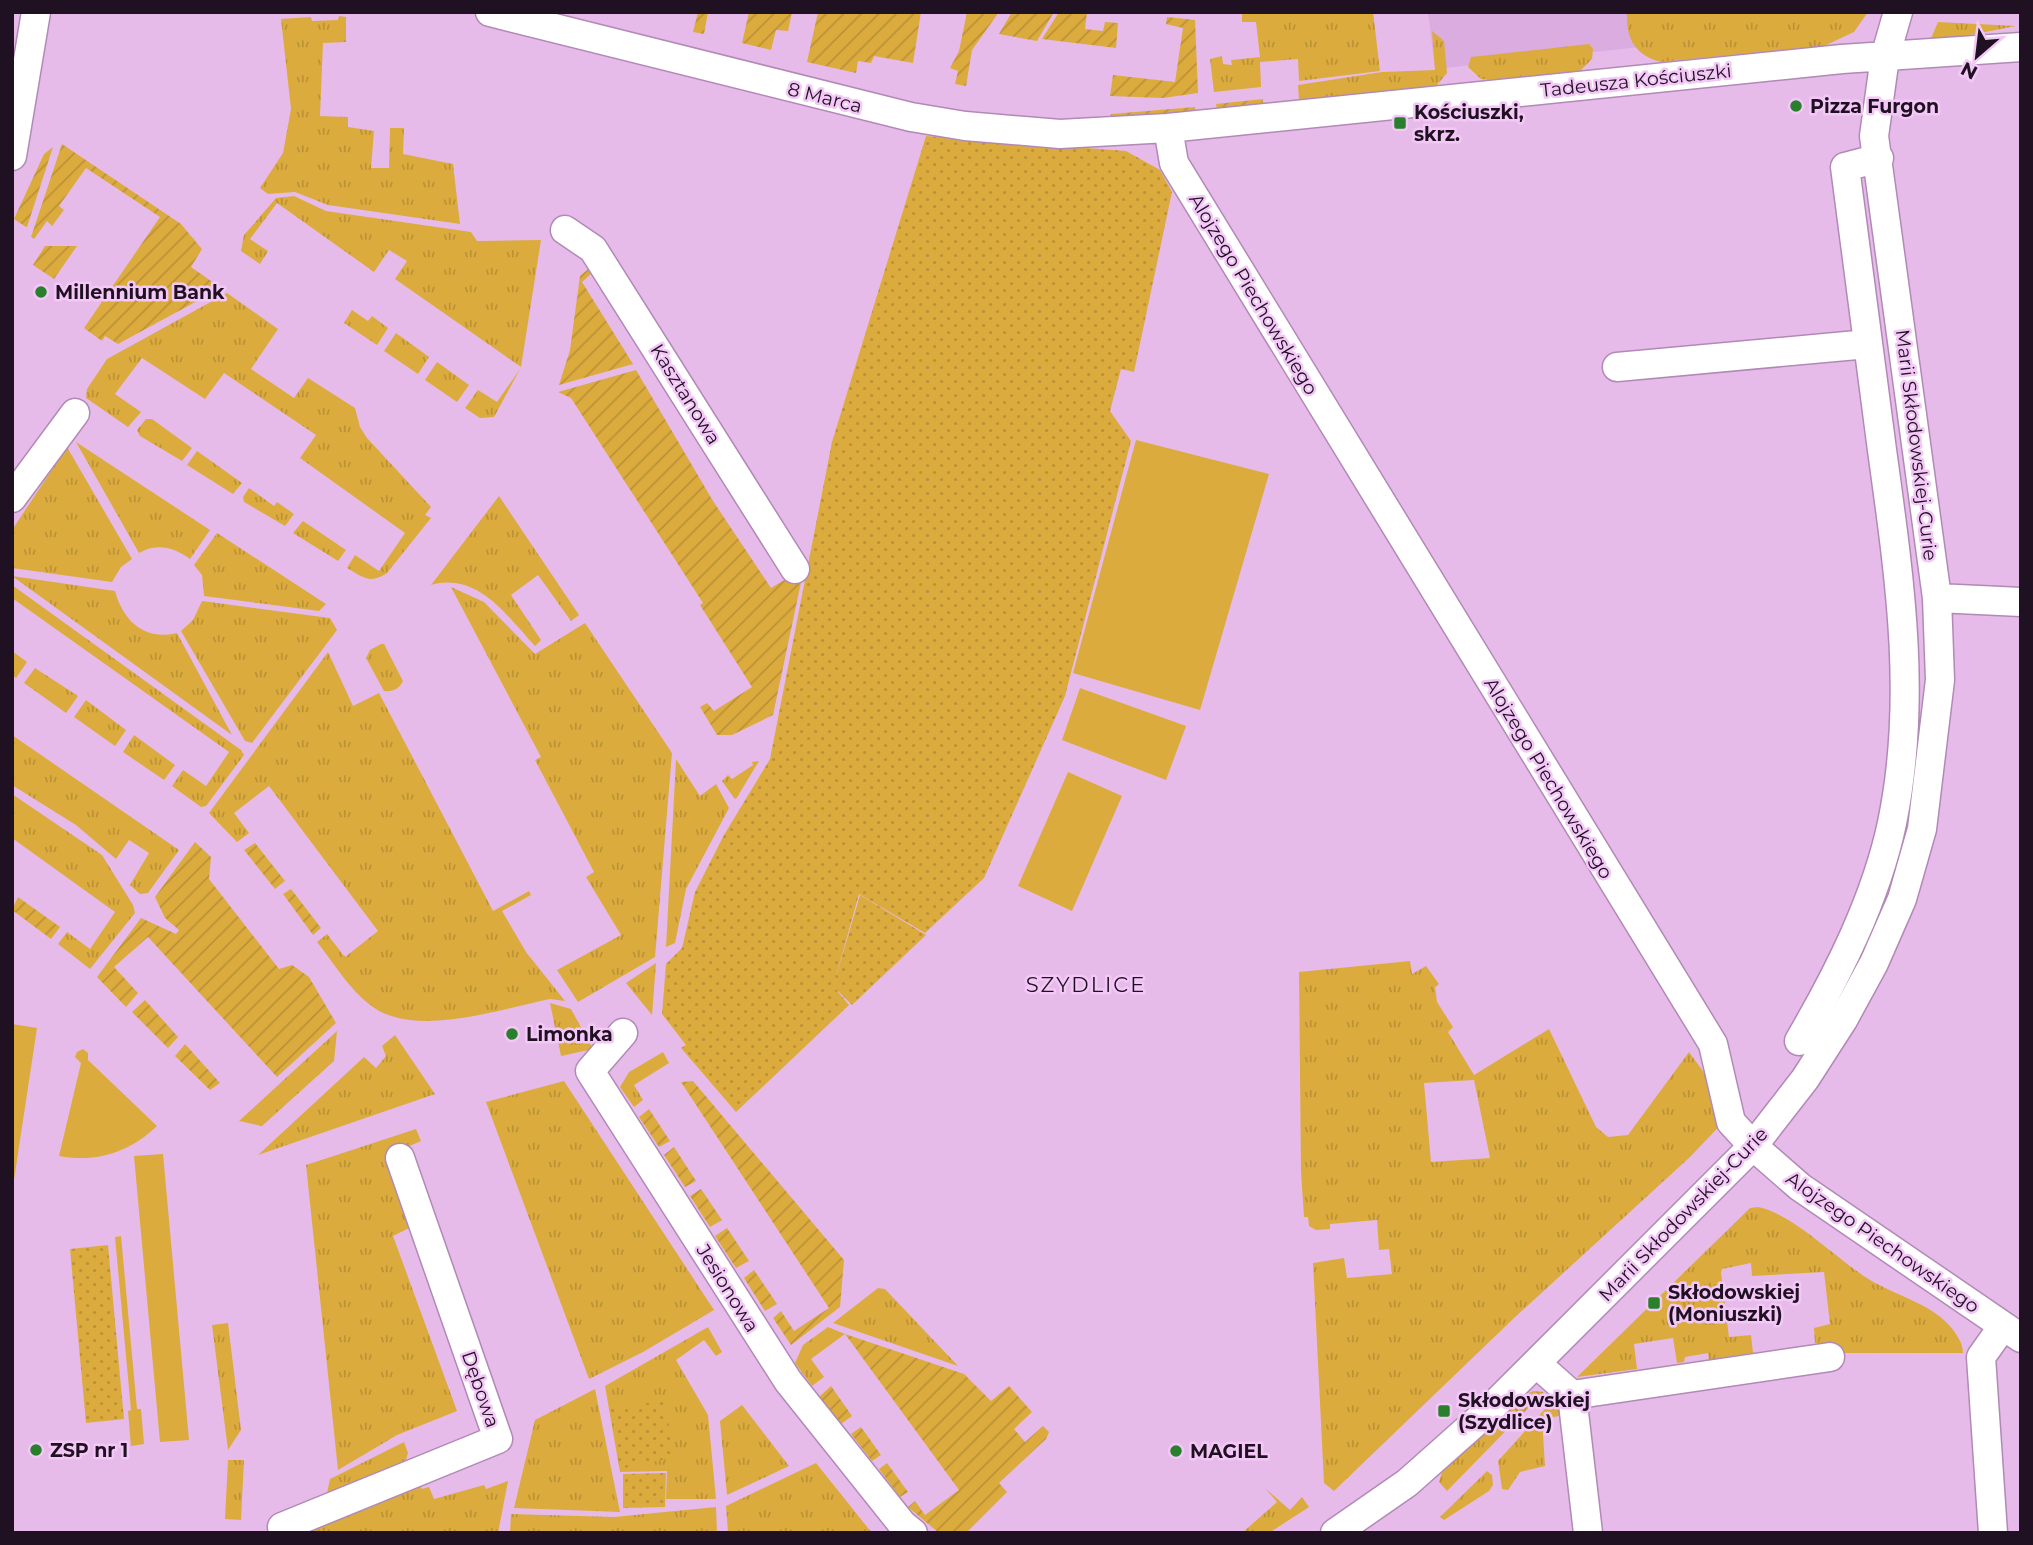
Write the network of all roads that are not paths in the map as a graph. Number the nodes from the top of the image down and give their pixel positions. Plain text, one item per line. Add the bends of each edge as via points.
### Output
1 (36, 12) edge
2 (490, 12) edge
3 (1898, 12) edge
4 (2021, 47) edge
5 (1885, 57) junction
6 (1168, 128) junction
7 (12, 156) edge
8 (1879, 158) junction
9 (565, 230) dead end
10 (1868, 344) junction
11 (1618, 367) dead end
12 (75, 412) dead end
13 (12, 498) edge
14 (795, 569) dead end
15 (1937, 598) junction
16 (2021, 602) edge
17 (1905, 730) junction
18 (1935, 733) junction
19 (622, 1033) dead end
20 (1799, 1041) dead end
21 (1753, 1146) junction
22 (400, 1158) dead end
23 (2012, 1332) edge
24 (1830, 1357) dead end
25 (1535, 1363) junction
26 (1572, 1395) junction
27 (282, 1527) dead end
28 (913, 1533) edge
29 (1335, 1533) edge
30 (1588, 1533) edge
31 (1993, 1533) edge

1 - 7 street
2 - 6 street, 8 Marca via 911,117 1060,134
3 - 5 street, Marii Skłodowskiej-Curie
4 - 5 street, Tadeusza Kościuszki
5 - 6 street, Tadeusza Kościuszki
5 - 8 street, Marii Skłodowskiej-Curie via 1874,122
6 - 21 street, Alojzego Piechowskiego via 1174,163 1713,1044 1731,1122
8 - 10 street, Marii Skłodowskiej-Curie via 1845,167
8 - 15 street, Marii Skłodowskiej-Curie
9 - 14 street, Kasztanowa via 593,249
10 - 11 street, Marii Skłodowskiej-Curie
10 - 17 street, Marii Skłodowskiej-Curie via 1898,568
12 - 13 street
15 - 16 street
15 - 18 street, Marii Skłodowskiej-Curie via 1940,680
17 - 18 street
17 - 20 street, Marii Skłodowskiej-Curie via 1891,825 1869,894 1833,979
18 - 21 street, Marii Skłodowskiej-Curie via 1922,829 1889,932 1837,1030
19 - 28 street, Jesionowa via 590,1072 788,1381
21 - 23 street, Alojzego Piechowskiego via 1800,1187
21 - 25 street, Marii Skłodowskiej-Curie
22 - 27 street, Dębowa via 498,1439
23 - 31 street via 1981,1357
24 - 26 street
25 - 26 street
25 - 29 street, Marii Skłodowskiej-Curie via 1407,1483
26 - 30 street

